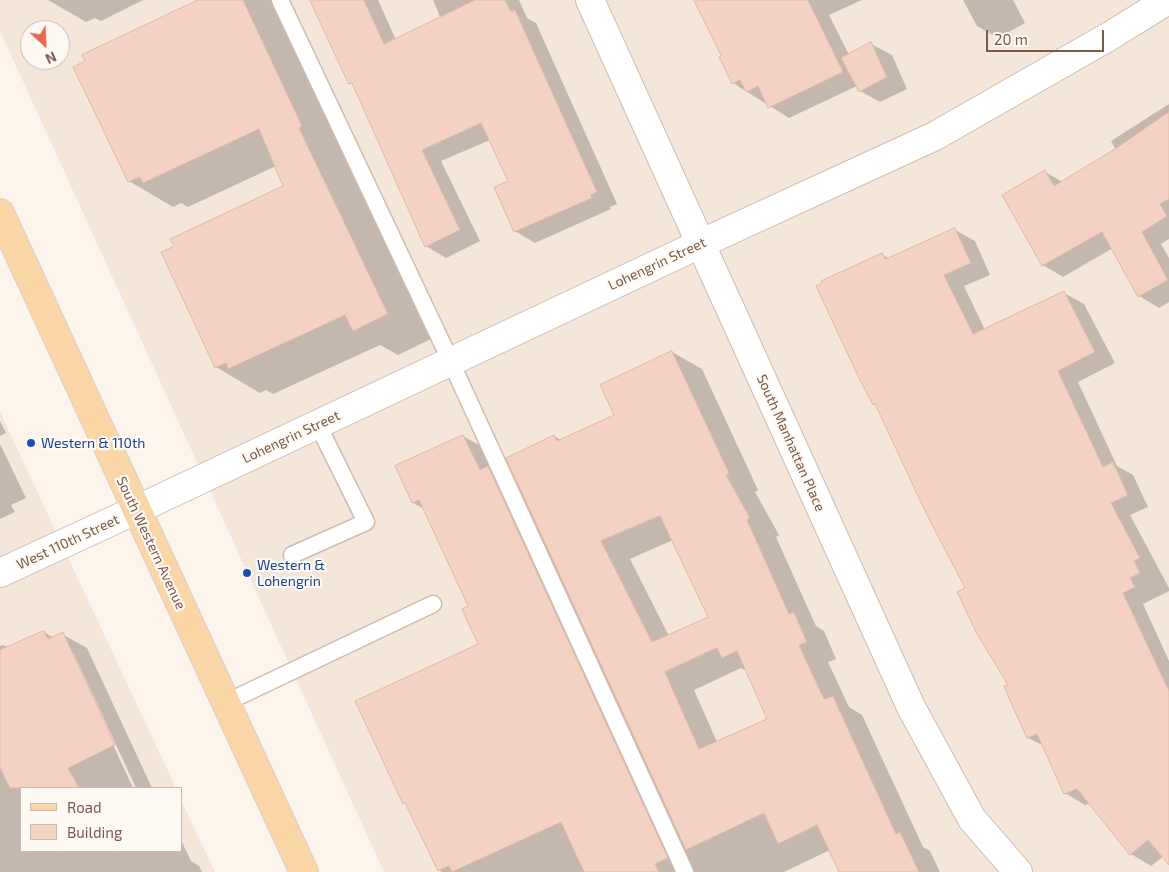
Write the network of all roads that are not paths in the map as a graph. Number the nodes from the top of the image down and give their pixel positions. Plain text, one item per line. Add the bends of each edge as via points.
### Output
1 (280, 0) edge
2 (590, 0) edge
3 (1168, 0) edge
4 (0, 213) edge
5 (700, 244) junction
6 (450, 362) junction
7 (318, 425) junction
8 (136, 510) junction
9 (292, 555) dead end
10 (0, 573) edge
11 (433, 604) dead end
12 (225, 703) junction
13 (304, 872) edge
14 (685, 872) edge
15 (1018, 872) edge

1 - 6 lane
2 - 5 street, South Manhattan Place
3 - 5 street, Lohengrin Street via 935,136
4 - 8 main road, South Western Avenue
5 - 6 street, Lohengrin Street
5 - 15 street, South Manhattan Place via 911,707 972,819
6 - 7 street, Lohengrin Street
6 - 14 lane
7 - 8 street, Lohengrin Street
7 - 9 lane via 366,522
8 - 10 street, West 110th Street
8 - 12 main road, South Western Avenue
11 - 12 lane
12 - 13 main road, South Western Avenue

